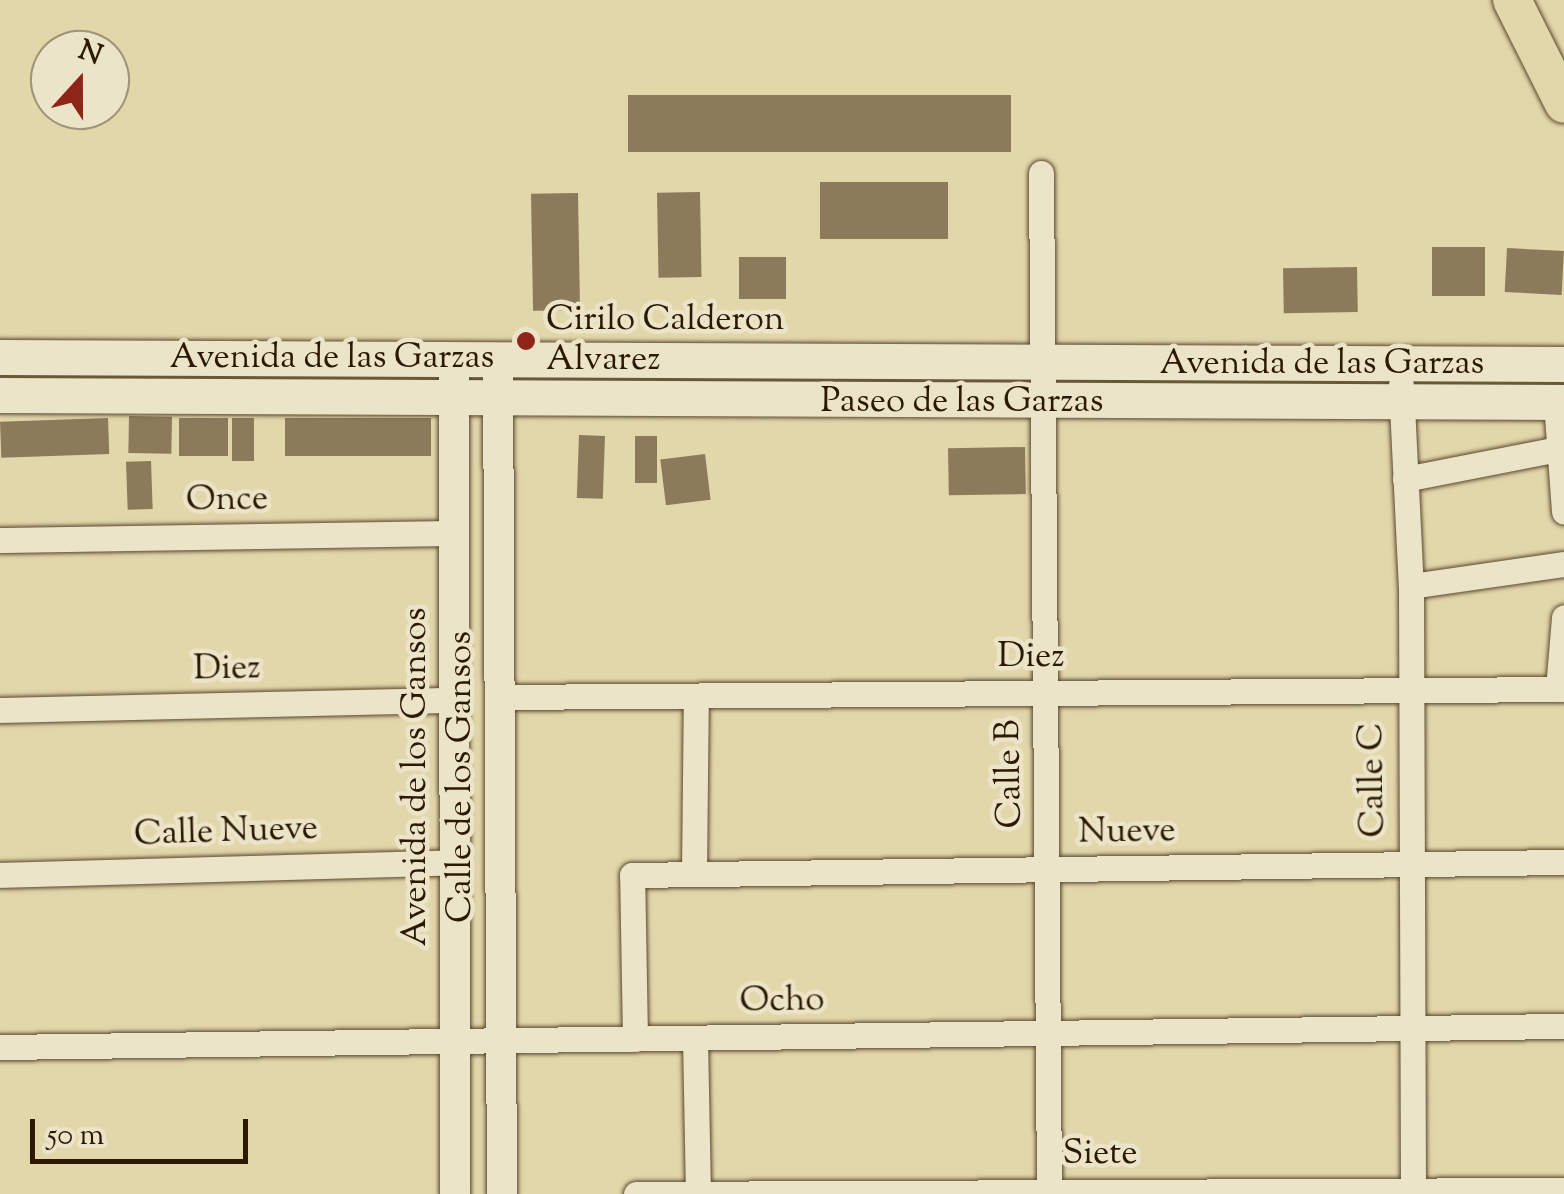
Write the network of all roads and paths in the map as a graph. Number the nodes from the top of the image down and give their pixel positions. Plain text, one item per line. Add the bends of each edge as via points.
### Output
1 (1512, 0) edge
2 (1564, 104) edge
3 (1042, 173) dead end
4 (0, 357) edge
5 (498, 360) junction
6 (454, 361) junction
7 (1564, 364) edge
8 (1400, 365) junction
9 (1043, 366) junction
10 (0, 396) edge
11 (498, 399) junction
12 (454, 400) junction
13 (1560, 402) edge
14 (1043, 404) junction
15 (1401, 405) junction
16 (1558, 448) junction
17 (1405, 479) junction
18 (1564, 512) edge
19 (454, 532) junction
20 (0, 540) edge
21 (1564, 564) edge
22 (1411, 586) junction
23 (1564, 617) edge
24 (1561, 689) edge
25 (1406, 690) junction
26 (1045, 693) junction
27 (696, 696) junction
28 (500, 697) junction
29 (454, 700) junction
30 (0, 710) edge
31 (455, 862) junction
32 (1564, 862) edge
33 (1410, 864) junction
34 (1047, 869) junction
35 (694, 874) junction
36 (0, 875) edge
37 (1564, 1026) edge
38 (1407, 1028) junction
39 (1048, 1033) junction
40 (695, 1038) junction
41 (635, 1039) junction
42 (455, 1041) junction
43 (501, 1041) junction
44 (0, 1048) edge
45 (698, 1190) junction
46 (1564, 1190) edge
47 (636, 1192) edge
48 (1049, 1192) edge
49 (1413, 1192) edge
50 (455, 1194) edge
51 (502, 1194) edge

1 - 2 main road
3 - 9 street, Calle B
4 - 6 main road, Avenida de las Garzas
5 - 6 main road, Avenida de las Garzas
5 - 9 main road, Avenida de las Garzas
5 - 11 street, Calle de los Gansos
6 - 12 street, Avenida de los Gansos
7 - 8 main road, Avenida de las Garzas
8 - 9 main road, Avenida de las Garzas
8 - 15 street, Calle C
9 - 14 street, Calle B
10 - 12 main road, Paseo de las Garzas
11 - 12 main road, Paseo de las Garzas
11 - 14 main road, Paseo de las Garzas
11 - 28 street, Calle de los Gansos
12 - 19 street, Avenida de los Gansos
13 - 15 main road, Paseo de las Garzas
13 - 16 street
14 - 15 main road, Paseo de las Garzas
14 - 26 street, Calle B
15 - 17 street, Calle C
16 - 17 street
16 - 18 street
17 - 22 street, Calle C
19 - 20 street, Once
19 - 29 street, Avenida de los Gansos
21 - 22 street
22 - 25 street, Calle C
23 - 24 street
24 - 25 street, Diez
25 - 26 street, Diez
25 - 33 street, Calle C
26 - 27 street, Diez
26 - 34 street, Calle B
27 - 28 street, Diez
27 - 35 street
28 - 43 street, Calle de los Gansos
29 - 30 street, Diez
29 - 31 street, Avenida de los Gansos
31 - 36 street, Calle Nueve
31 - 42 street, Avenida de los Gansos
32 - 33 street, Nueve
33 - 34 street, Nueve
33 - 38 street, Calle C
34 - 35 street, Nueve
34 - 39 street, Calle B
35 - 41 street, Nueve via 632,875
37 - 38 street, Ocho
38 - 39 street, Ocho
38 - 49 street, Calle C
39 - 40 street, Ocho
39 - 48 street, Calle B
40 - 41 street, Ocho
40 - 45 street
41 - 43 street, Ocho
42 - 43 street, Ocho
42 - 44 street, Ocho
42 - 50 street, Avenida de los Gansos
43 - 51 street, Calle de los Gansos
45 - 47 street, Siete
45 - 48 street, Siete
46 - 49 street, Siete
48 - 49 street, Siete

